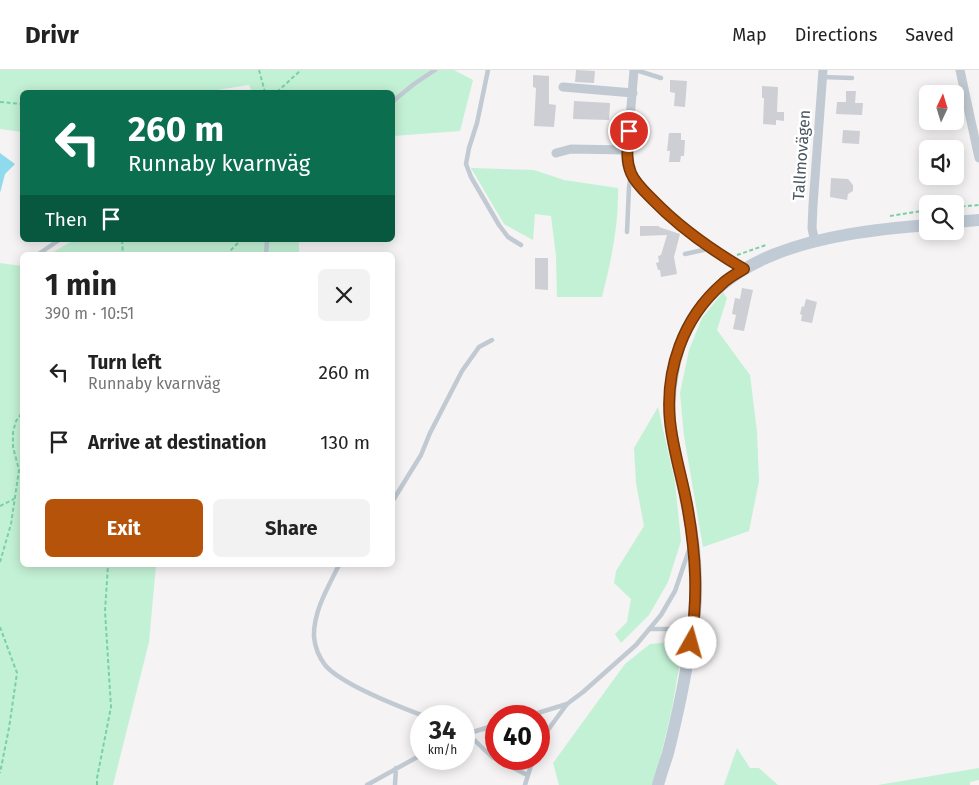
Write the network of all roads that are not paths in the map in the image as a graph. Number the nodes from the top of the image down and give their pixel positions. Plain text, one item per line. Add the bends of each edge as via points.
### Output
1 (435, 70) edge
2 (488, 70) edge
3 (635, 70) edge
4 (960, 70) edge
5 (822, 73) edge
6 (661, 78) dead end
7 (852, 78) dead end
8 (563, 87) dead end
9 (633, 93) junction
10 (395, 100) edge
11 (627, 150) junction
12 (556, 153) dead end
13 (979, 158) edge
14 (631, 173) junction
15 (979, 220) edge
16 (964, 221) edge
17 (919, 226) edge
18 (627, 232) dead end
19 (57, 242) edge
20 (815, 242) junction
21 (521, 246) dead end
22 (710, 249) junction
23 (42, 252) edge
24 (685, 254) dead end
25 (744, 269) junction
26 (492, 340) dead end
27 (395, 497) edge
28 (692, 536) junction
29 (338, 567) edge
30 (649, 629) junction
31 (693, 630) junction
32 (567, 704) junction
33 (550, 709) edge
34 (410, 710) edge
35 (550, 727) edge
36 (475, 742) edge
37 (410, 761) edge
38 (396, 768) junction
39 (529, 770) edge
40 (527, 775) junction
41 (367, 785) edge
42 (394, 785) edge
43 (525, 785) edge
44 (658, 785) edge

1 - 10 lane
2 - 21 lane via 466,164 499,225
3 - 6 lane
3 - 9 street
4 - 13 street
5 - 7 lane
5 - 20 street, Tallmovägen via 812,228
8 - 9 street
9 - 11 street
11 - 12 street via 571,149
11 - 14 street
14 - 18 lane
14 - 22 street via 639,186 673,220
15 - 16 street
17 - 20 street via 856,232
19 - 23 lane
20 - 25 street via 772,255
22 - 24 lane
22 - 25 street
25 - 28 street via 703,302 678,347 673,372 670,421
26 - 27 lane via 479,347 462,371 421,455
28 - 30 lane via 675,591
28 - 31 street via 697,592
29 - 34 lane via 317,613 314,636 318,654 326,667 348,682
30 - 31 lane
30 - 32 lane via 636,645
31 - 44 street via 676,721
32 - 33 lane
32 - 35 lane
36 - 40 lane via 492,757
37 - 38 lane
38 - 41 lane
38 - 42 lane
39 - 40 lane
40 - 43 lane

